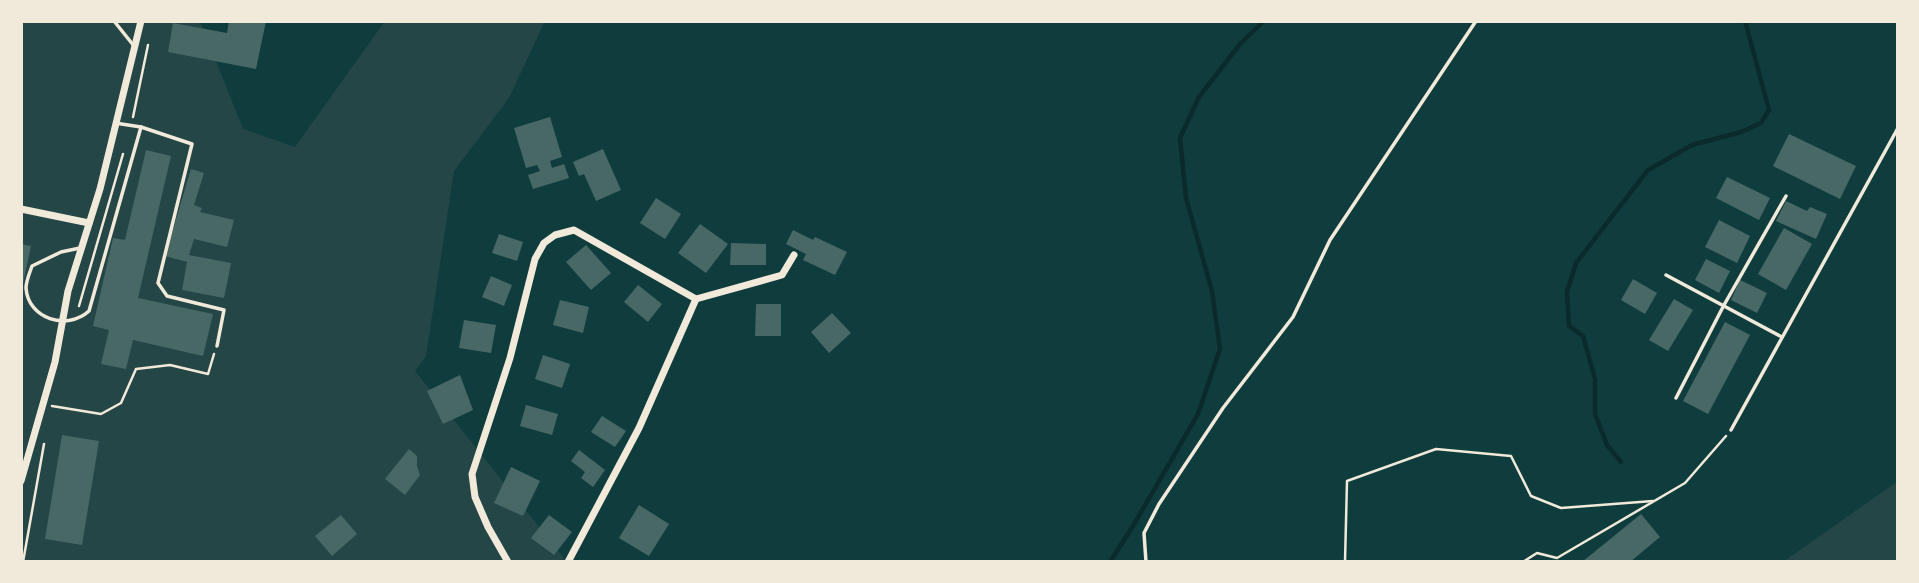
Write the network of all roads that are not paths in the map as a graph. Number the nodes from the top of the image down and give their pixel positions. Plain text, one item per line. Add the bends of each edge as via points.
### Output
1 (114, 21) edge
2 (142, 21) edge
3 (1476, 21) edge
4 (136, 48) junction
5 (115, 123) junction
6 (141, 127) junction
7 (1898, 128) edge
8 (1786, 196) dead end
9 (21, 209) edge
10 (89, 223) junction
11 (80, 248) junction
12 (794, 255) dead end
13 (1666, 275) dead end
14 (696, 299) junction
15 (1724, 305) junction
16 (62, 322) junction
17 (1782, 337) junction
18 (217, 346) road end
19 (1676, 398) dead end
20 (1731, 430) road end
21 (21, 481) edge
22 (508, 562) edge
23 (569, 562) edge
24 (1146, 562) edge

1 - 4 lane
2 - 4 street
3 - 24 lane via 1330,240 1293,317 1223,408 1159,504 1144,533
4 - 5 street
5 - 6 lane
5 - 10 street
6 - 16 lane via 89,311 80,320
6 - 18 lane via 192,144 158,283 167,296 224,310
7 - 17 lane
8 - 15 lane
9 - 10 street
10 - 11 street
11 - 16 street
11 - 16 lane via 32,266 26,287 32,306
12 - 14 street via 782,275
13 - 15 lane
14 - 22 street via 574,230 544,243 472,474 475,497
14 - 23 street via 639,428
15 - 17 lane
15 - 19 lane
16 - 21 street
17 - 20 lane

